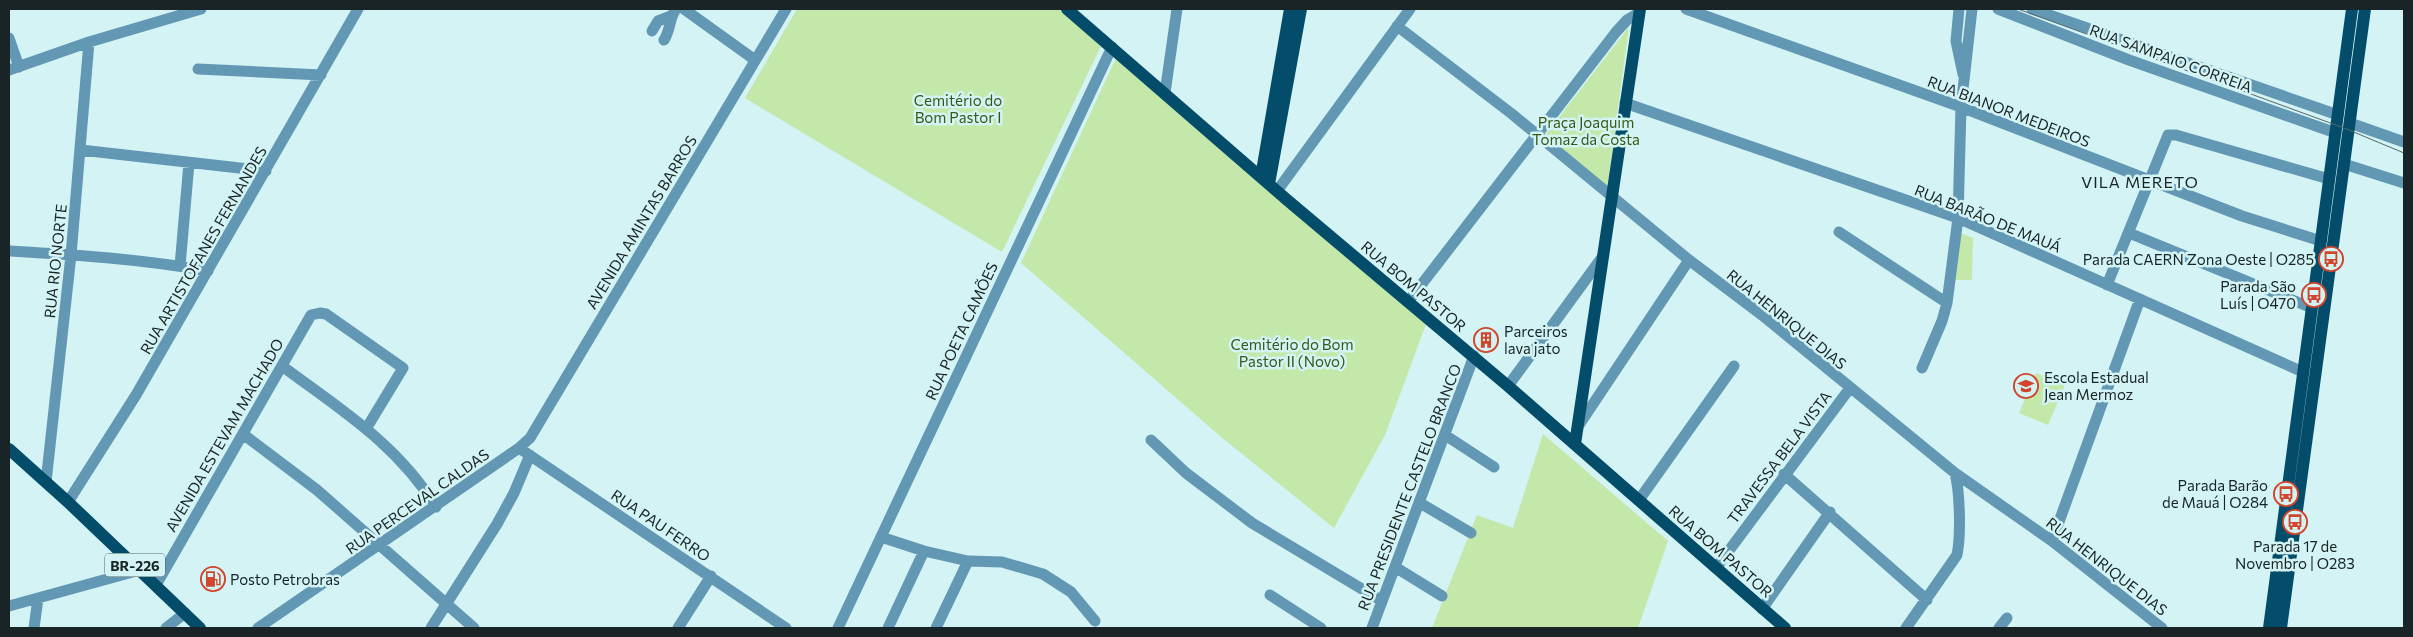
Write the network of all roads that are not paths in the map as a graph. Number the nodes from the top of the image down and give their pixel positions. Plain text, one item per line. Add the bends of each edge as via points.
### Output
1 (201, 9) edge
2 (358, 9) edge
3 (684, 9) edge
4 (786, 9) edge
5 (1067, 9) edge
6 (1177, 9) edge
7 (1290, 9) edge
8 (1301, 9) edge
9 (1410, 9) edge
10 (1686, 9) edge
11 (1959, 9) edge
12 (1972, 9) edge
13 (1998, 9) edge
14 (2032, 9) edge
15 (2352, 9) edge
16 (2366, 9) edge
17 (1639, 11) edge
18 (674, 12) edge
19 (1398, 26) junction
20 (652, 31) dead end
21 (9, 38) edge
22 (664, 40) dead end
23 (89, 42) junction
24 (1112, 47) junction
25 (755, 60) junction
26 (14, 68) edge
27 (198, 69) dead end
28 (321, 75) junction
29 (1964, 79) junction
30 (1165, 93) junction
31 (1625, 103) junction
32 (1961, 107) junction
33 (2338, 115) junction
34 (2350, 122) junction
35 (2336, 133) junction
36 (1538, 136) junction
37 (1273, 140) junction
38 (2404, 142) edge
39 (81, 150) junction
40 (189, 163) junction
41 (2344, 164) junction
42 (266, 171) junction
43 (2149, 179) junction
44 (2329, 179) junction
45 (2404, 183) edge
46 (1269, 184) junction
47 (1612, 196) junction
48 (1958, 218) junction
49 (2329, 227) junction
50 (1839, 232) dead end
51 (2129, 232) junction
52 (2321, 241) junction
53 (9, 251) edge
54 (1604, 254) junction
55 (71, 255) junction
56 (1689, 260) junction
57 (180, 266) junction
58 (208, 271) junction
59 (2107, 285) junction
60 (2140, 299) junction
61 (1408, 302) junction
62 (1947, 303) junction
63 (2312, 308) junction
64 (1474, 356) junction
65 (282, 366) junction
66 (1734, 366) dead end
67 (1922, 368) dead end
68 (2303, 372) junction
69 (1508, 386) junction
70 (1850, 388) junction
71 (1579, 425) junction
72 (366, 428) junction
73 (243, 434) junction
74 (1445, 435) junction
75 (1151, 440) dead end
76 (1575, 444) junction
77 (519, 448) junction
78 (9, 450) edge
79 (530, 455) junction
80 (1494, 467) dead end
81 (1954, 473) junction
82 (1784, 474) junction
83 (46, 482) junction
84 (1639, 500) junction
85 (68, 502) junction
86 (1420, 503) junction
87 (436, 507) junction
88 (1830, 512) junction
89 (1471, 533) dead end
90 (881, 536) junction
91 (2052, 541) junction
92 (379, 546) junction
93 (924, 551) junction
94 (968, 561) junction
95 (1395, 567) junction
96 (1716, 568) junction
97 (140, 570) junction
98 (711, 576) junction
99 (156, 585) junction
100 (1270, 595) dead end
101 (1442, 596) dead end
102 (38, 598) junction
103 (1927, 600) junction
104 (1382, 601) junction
105 (446, 604) junction
106 (9, 606) edge
107 (1762, 609) junction
108 (185, 613) junction
109 (2007, 618) dead end
110 (1095, 621) dead end
111 (779, 626) edge
112 (1778, 626) edge
113 (34, 628) edge
114 (166, 628) edge
115 (200, 628) edge
116 (258, 628) edge
117 (431, 628) edge
118 (474, 628) edge
119 (678, 628) edge
120 (838, 628) edge
121 (888, 628) edge
122 (936, 628) edge
123 (1322, 628) edge
124 (1372, 628) edge
125 (1906, 628) edge
126 (1999, 628) edge
127 (2162, 628) edge
128 (2268, 628) edge
129 (2281, 628) edge

1 - 23 street
2 - 28 street, RUA ARTISTOFANES FERNANDES
3 - 25 street
4 - 25 street, AVENIDA AMINTAS BARROS
5 - 24 main road, RUA BOM PASTOR
6 - 30 street
7 - 37 main road
8 - 37 main road
9 - 19 street
10 - 32 street, RUA BIANOR MEDEIROS
11 - 29 street via 1956,41
12 - 29 street
13 - 35 street, RUA SAMPAIO CORREIA via 2129,60
14 - 33 street, RUA SAMPAIO CORREIA
15 - 33 main road
16 - 34 main road
17 - 31 main road
17 - 36 street via 1616,32
18 - 20 street via 658,21
18 - 22 street
19 - 36 street, RUA HENRIQUE DIAS
19 - 46 street
21 - 26 street
23 - 26 street
23 - 39 street, RUA RIO NORTE
24 - 30 main road, RUA BOM PASTOR
24 - 90 street, RUA POETA CAMÕES
25 - 77 street, AVENIDA AMINTAS BARROS via 530,438
27 - 28 street
28 - 42 street, RUA ARTISTOFANES FERNANDES
29 - 32 street
30 - 46 main road, RUA BOM PASTOR
31 - 47 main road
31 - 48 street, RUA BARÃO DE MAUÁ
32 - 43 street, RUA BIANOR MEDEIROS
32 - 48 street
33 - 35 main road
34 - 38 street
34 - 41 main road
35 - 44 main road
36 - 47 street, RUA HENRIQUE DIAS
36 - 61 street
37 - 46 main road
39 - 40 street
39 - 55 street, RUA RIO NORTE
40 - 42 street
40 - 57 street
41 - 45 street
41 - 49 main road
42 - 58 street, RUA ARTISTOFANES FERNANDES
43 - 44 street via 2166,137 2176,134
43 - 51 street
43 - 52 street, RUA BIANOR MEDEIROS via 2242,216
44 - 49 main road
46 - 61 main road, RUA BOM PASTOR
47 - 54 main road
47 - 56 street, RUA HENRIQUE DIAS
48 - 59 street, RUA BARÃO DE MAUÁ
48 - 62 street
49 - 52 main road
49 - 129 main road
50 - 62 street
51 - 59 street
51 - 63 street
52 - 63 main road
53 - 55 street
54 - 69 street
54 - 71 main road
55 - 57 street
55 - 83 street, RUA RIO NORTE
56 - 70 street, RUA HENRIQUE DIAS
56 - 71 street
57 - 58 street
58 - 85 street, RUA ARTISTOFANES FERNANDES via 136,395
59 - 60 street, RUA BARÃO DE MAUÁ
60 - 68 street, RUA BARÃO DE MAUÁ
60 - 91 street
61 - 64 main road, RUA BOM PASTOR
62 - 67 street
63 - 68 main road
64 - 69 main road, RUA BOM PASTOR
64 - 74 street, RUA PRESIDENTE CASTELO BRANCO
65 - 72 street
65 - 72 street, AVENIDA ESTEVAM MACHADO via 308,318 315,313 326,314 403,368
65 - 73 street, AVENIDA ESTEVAM MACHADO
66 - 84 street
68 - 128 main road
69 - 76 main road, RUA BOM PASTOR
70 - 81 street, RUA HENRIQUE DIAS
70 - 82 street, TRAVESSA BELA VISTA
71 - 76 main road
72 - 87 street via 406,465
73 - 92 street via 317,490
73 - 99 street, AVENIDA ESTEVAM MACHADO
74 - 80 street
74 - 86 street, RUA PRESIDENTE CASTELO BRANCO
75 - 104 street via 1186,473 1252,523
76 - 84 main road, RUA BOM PASTOR
77 - 79 street, RUA PAU FERRO
77 - 87 street, RUA PERCEVAL CALDAS
78 - 83 main road, BR-226
79 - 98 street, RUA PAU FERRO
79 - 105 street via 514,493
81 - 91 street, RUA HENRIQUE DIAS
81 - 103 street via 1958,485 1958,555
82 - 88 street
82 - 96 street, TRAVESSA BELA VISTA
83 - 85 main road, BR-226
84 - 96 main road, RUA BOM PASTOR
85 - 97 main road, BR-226
86 - 89 street
86 - 95 street, RUA PRESIDENTE CASTELO BRANCO
87 - 92 street, RUA PERCEVAL CALDAS
88 - 103 street
88 - 107 street
90 - 93 street
90 - 120 street, RUA POETA CAMÕES
91 - 127 street, RUA HENRIQUE DIAS
92 - 105 street
92 - 116 street, RUA PERCEVAL CALDAS
93 - 94 street
93 - 121 street
94 - 110 street via 995,561 1043,574 1071,592
94 - 122 street
95 - 101 street
95 - 104 street, RUA PRESIDENTE CASTELO BRANCO
96 - 107 main road, RUA BOM PASTOR
97 - 99 main road, BR-226
97 - 102 street
98 - 111 street, RUA PAU FERRO
98 - 119 street
99 - 108 main road, BR-226
100 - 123 street
102 - 106 street
102 - 113 street
103 - 125 street
104 - 124 street, RUA PRESIDENTE CASTELO BRANCO
105 - 117 street
105 - 118 street
107 - 112 main road, RUA BOM PASTOR
108 - 114 street
108 - 115 main road, BR-226
109 - 126 street

